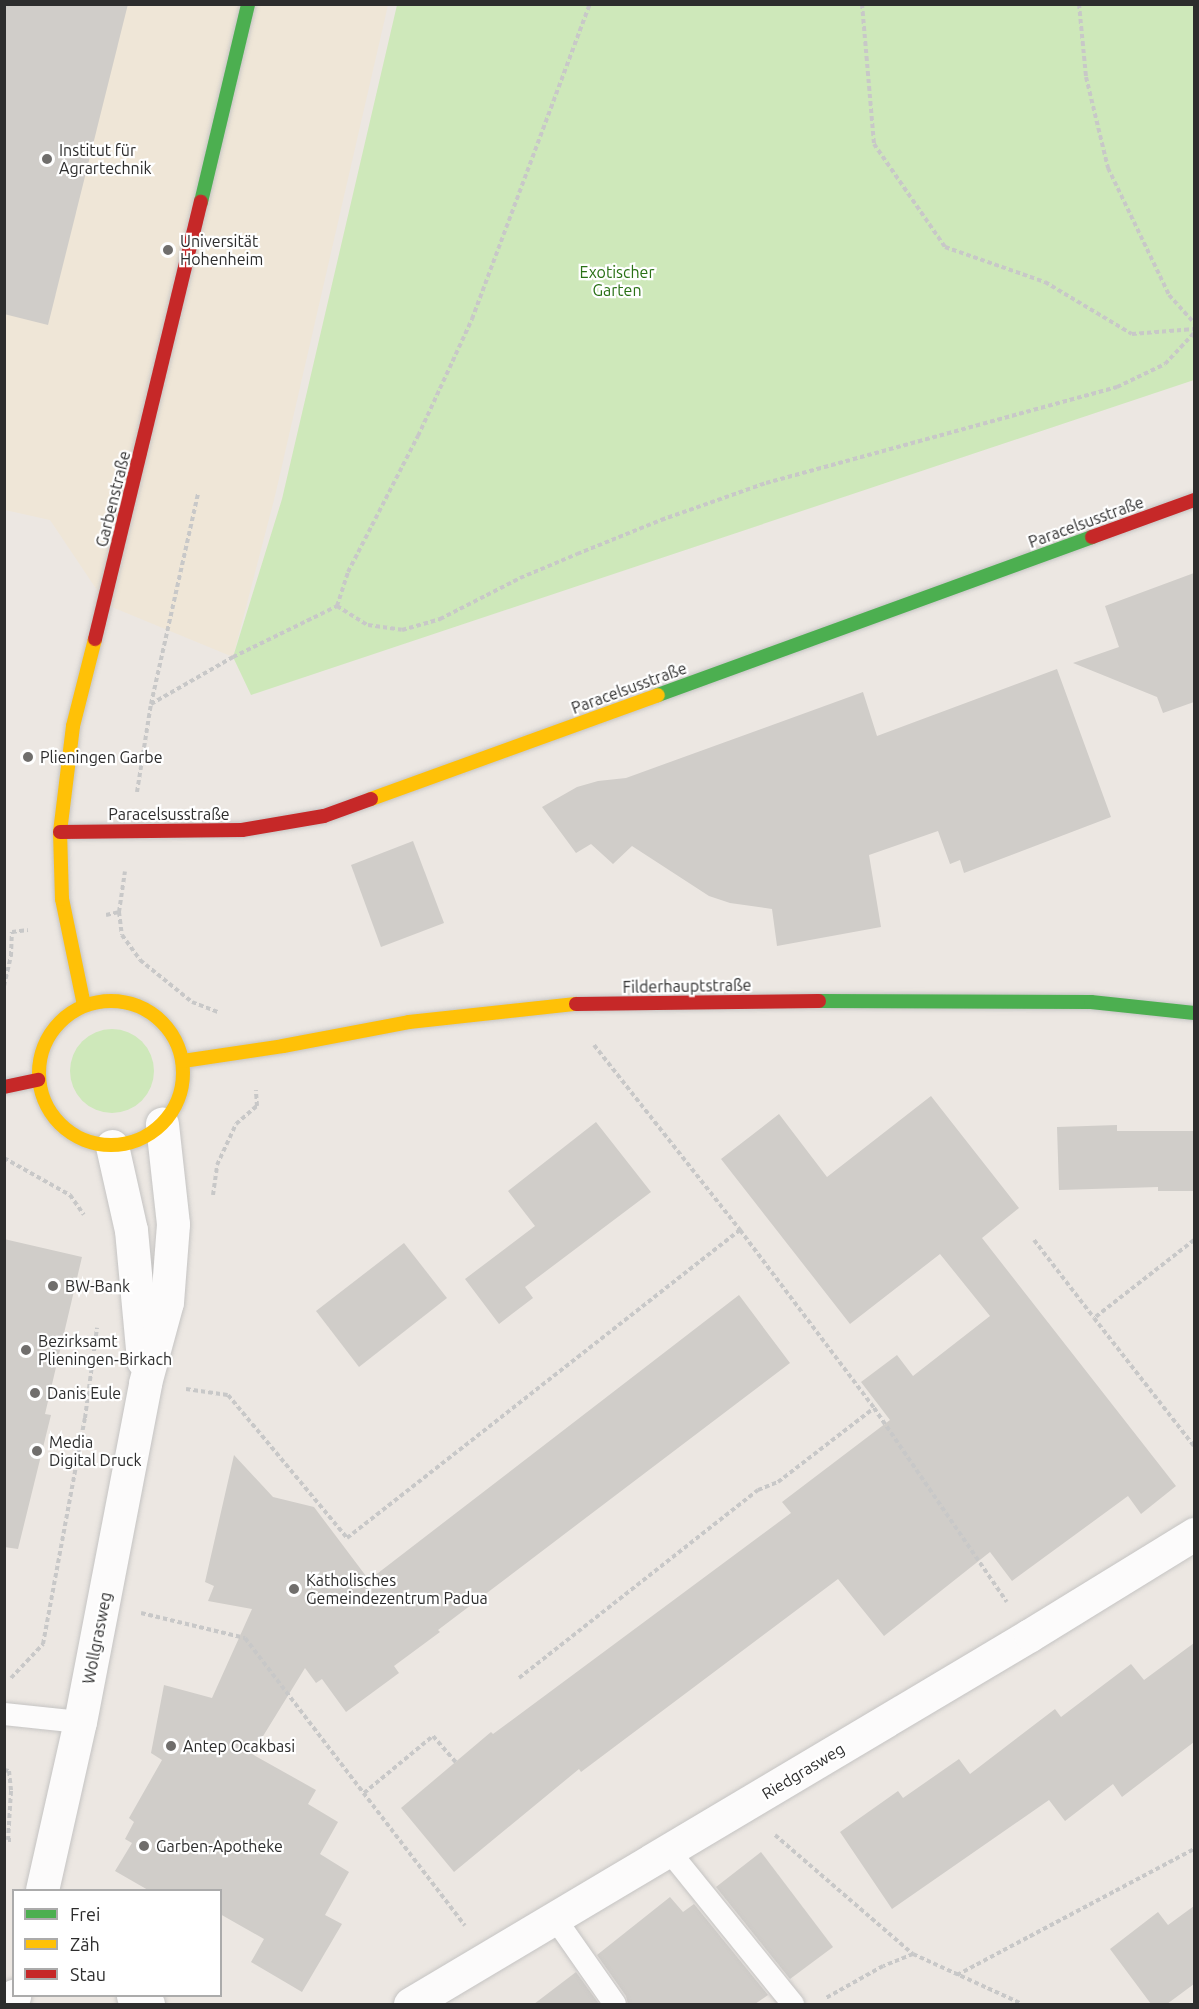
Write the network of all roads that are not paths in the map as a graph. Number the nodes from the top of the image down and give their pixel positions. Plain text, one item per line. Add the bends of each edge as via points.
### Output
1 (248, 4) edge
2 (1194, 500) edge
3 (60, 832) junction
4 (84, 1005) junction
5 (1194, 1013) edge
6 (183, 1061) junction
7 (38, 1080) junction
8 (4, 1087) edge
9 (162, 1124) junction
10 (112, 1146) junction
11 (145, 1383) junction
12 (1194, 1534) edge
13 (4, 1714) edge
14 (80, 1722) junction
15 (669, 1851) junction
16 (42, 1889) edge
17 (554, 1917) junction
18 (410, 2004) edge
19 (615, 2004) edge
20 (794, 2004) edge

1 - 3 street, Garbenstraße via 73,726
2 - 3 street, Paracelsusstraße via 324,816 242,830
3 - 4 street, Garbenstraße via 65,924
4 - 6 street via 110,999 135,1004 157,1016 174,1036
4 - 7 street via 64,1017 48,1035 40,1056
5 - 6 street, Filderhauptstraße via 1091,1002 564,1004 409,1022
6 - 9 street via 183,1084 176,1105
7 - 8 street
7 - 10 street via 43,1101 54,1120 91,1143
9 - 10 street via 148,1136
9 - 11 street, Wollgrasweg via 173,1224 167,1302
10 - 11 street, Wollgrasweg via 131,1230
11 - 14 street, Wollgrasweg
12 - 15 street, Riedgrasweg
13 - 14 lane
14 - 16 street, Wollgrasweg
15 - 17 street, Riedgrasweg
15 - 20 lane
17 - 18 street, Riedgrasweg
17 - 19 lane

